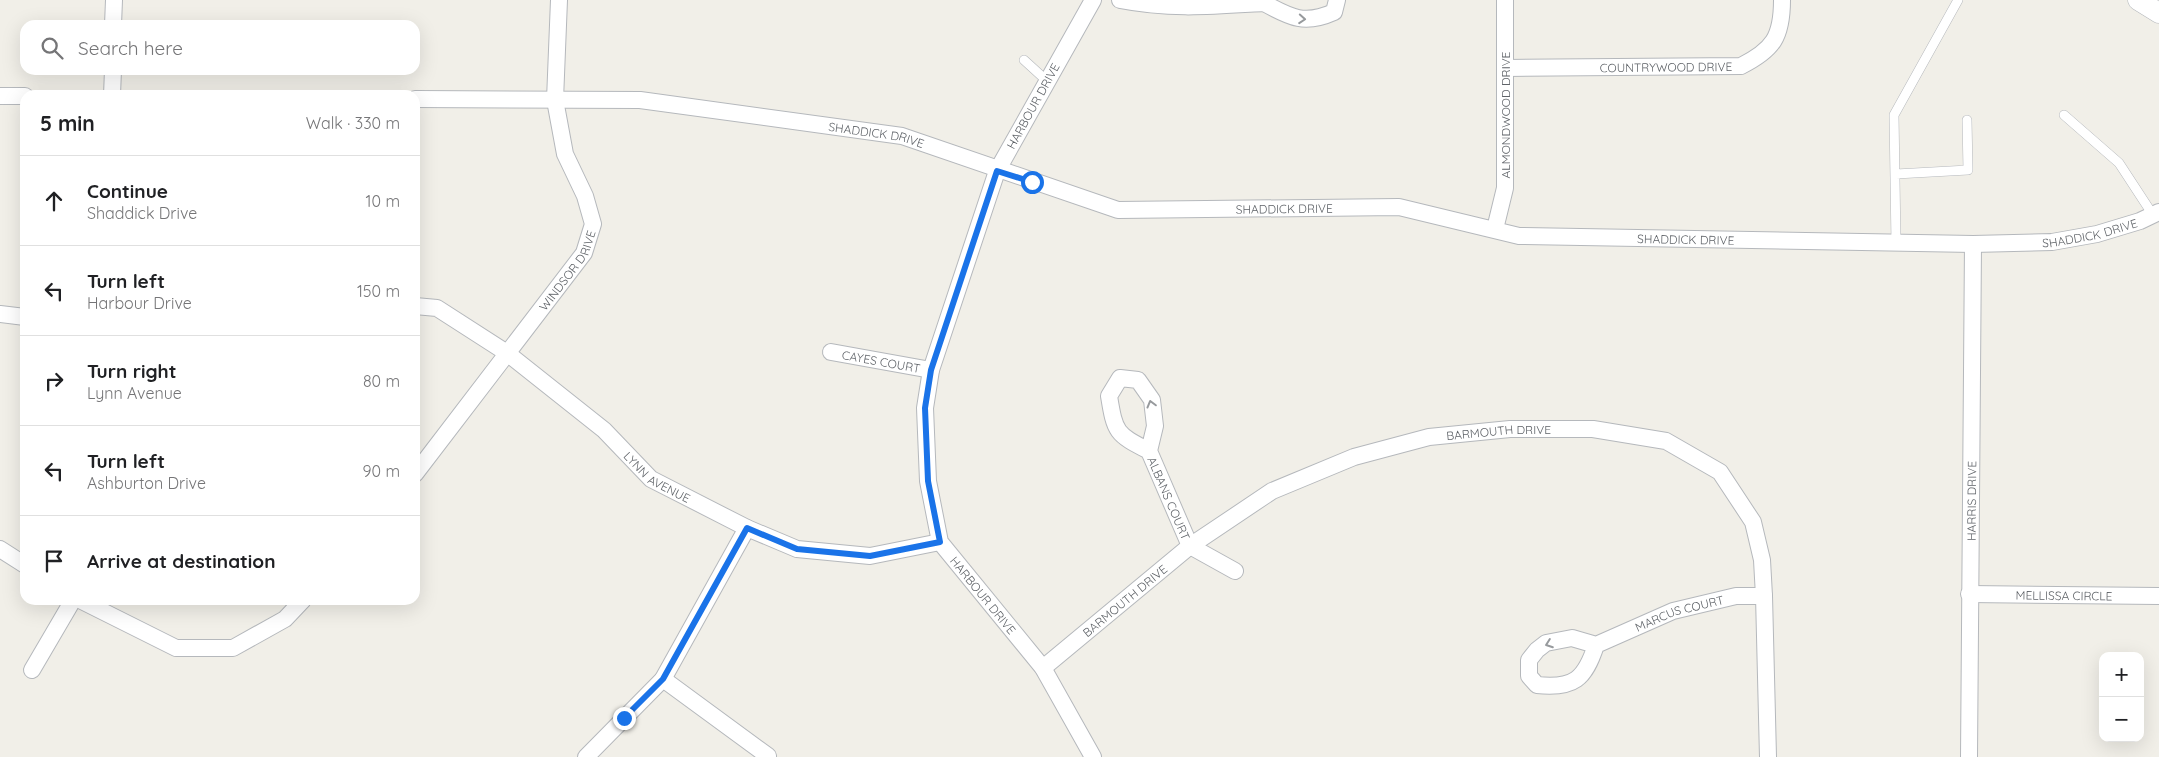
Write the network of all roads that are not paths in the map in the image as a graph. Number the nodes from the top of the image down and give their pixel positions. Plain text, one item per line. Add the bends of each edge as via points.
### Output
1 (114, 0) edge
2 (559, 0) edge
3 (1093, 0) edge
4 (1120, 0) edge
5 (1338, 0) edge
6 (1505, 0) edge
7 (1782, 0) edge
8 (1958, 0) edge
9 (2138, 0) edge
10 (1266, 1) edge
11 (2159, 13) edge
12 (113, 20) edge
13 (1024, 60) dead end
14 (1506, 68) junction
15 (113, 75) edge
16 (1047, 81) junction
17 (112, 90) edge
18 (0, 96) edge
19 (20, 96) edge
20 (420, 99) edge
21 (555, 100) junction
22 (2064, 115) dead end
23 (1966, 120) dead end
24 (997, 171) junction
25 (1896, 174) junction
26 (2156, 213) edge
27 (1495, 229) junction
28 (1896, 243) junction
29 (1973, 244) junction
30 (420, 306) edge
31 (0, 314) edge
32 (20, 316) edge
33 (831, 352) dead end
34 (507, 353) junction
35 (931, 370) junction
36 (1149, 451) dead end
37 (420, 467) edge
38 (747, 528) junction
39 (940, 542) junction
40 (1190, 546) junction
41 (0, 549) edge
42 (20, 562) edge
43 (1235, 572) dead end
44 (1969, 594) junction
45 (1764, 596) junction
46 (2159, 596) edge
47 (70, 605) edge
48 (90, 605) edge
49 (298, 605) edge
50 (1596, 645) dead end
51 (1043, 668) junction
52 (32, 670) dead end
53 (663, 679) junction
54 (768, 756) edge
55 (586, 757) edge
56 (1093, 757) edge
57 (1768, 757) edge
58 (1969, 757) edge

1 - 12 street
2 - 21 street, WINDSOR DRIVE
3 - 16 street, HARBOUR DRIVE
4 - 10 street via 1156,7 1208,7
10 -> 5 street via 1291,18 1317,20 1334,12
6 - 14 street, ALMONDWOOD DRIVE
7 - 14 street, COUNTRYWOOD DRIVE via 1778,31 1771,48 1741,66
8 - 25 lane via 1894,115
9 - 11 street
13 - 16 lane
14 - 27 street, ALMONDWOOD DRIVE via 1504,188
15 - 17 street
16 - 24 street, HARBOUR DRIVE
18 - 19 street
20 - 21 street, SHADDICK DRIVE
21 - 24 street, SHADDICK DRIVE via 640,100 902,136
21 - 34 street, WINDSOR DRIVE via 566,154 585,196 593,224 584,253
22 - 26 lane via 2119,163
23 - 25 lane via 1968,170
24 - 27 street, SHADDICK DRIVE via 1118,210 1399,207
24 - 35 street, HARBOUR DRIVE
25 - 28 lane
26 - 29 street, SHADDICK DRIVE via 2140,222 2097,234 2052,242
27 - 28 street, SHADDICK DRIVE via 1519,236 1551,238
28 - 29 street, SHADDICK DRIVE
29 - 44 street, HARRIS DRIVE
30 - 34 street, LYNN AVENUE via 437,308
31 - 32 street
33 - 35 street, CAYES COURT
34 - 37 street, WINDSOR DRIVE
34 - 38 street, LYNN AVENUE via 604,430 651,479
35 - 39 street, HARBOUR DRIVE via 925,408 928,481
36 - 40 street, ALBANS COURT
38 - 39 street, LYNN AVENUE via 797,549 870,556
38 - 53 street
39 - 51 street, HARBOUR DRIVE
40 - 43 street
40 - 45 street, BARMOUTH DRIVE via 1272,491 1354,457 1429,437 1510,429 1593,429 1666,441 1720,472 1753,522 1762,560
40 - 51 street, BARMOUTH DRIVE
41 - 42 street
44 - 46 street, MELLISSA CIRCLE
44 - 58 street, HARRIS DRIVE
45 - 50 street, MARCUS COURT via 1736,596 1673,611
45 - 57 street, BARMOUTH DRIVE
47 - 52 street
48 - 49 street via 176,648 234,648 285,619
51 - 56 street, HARBOUR DRIVE
53 - 54 street
53 - 55 street

